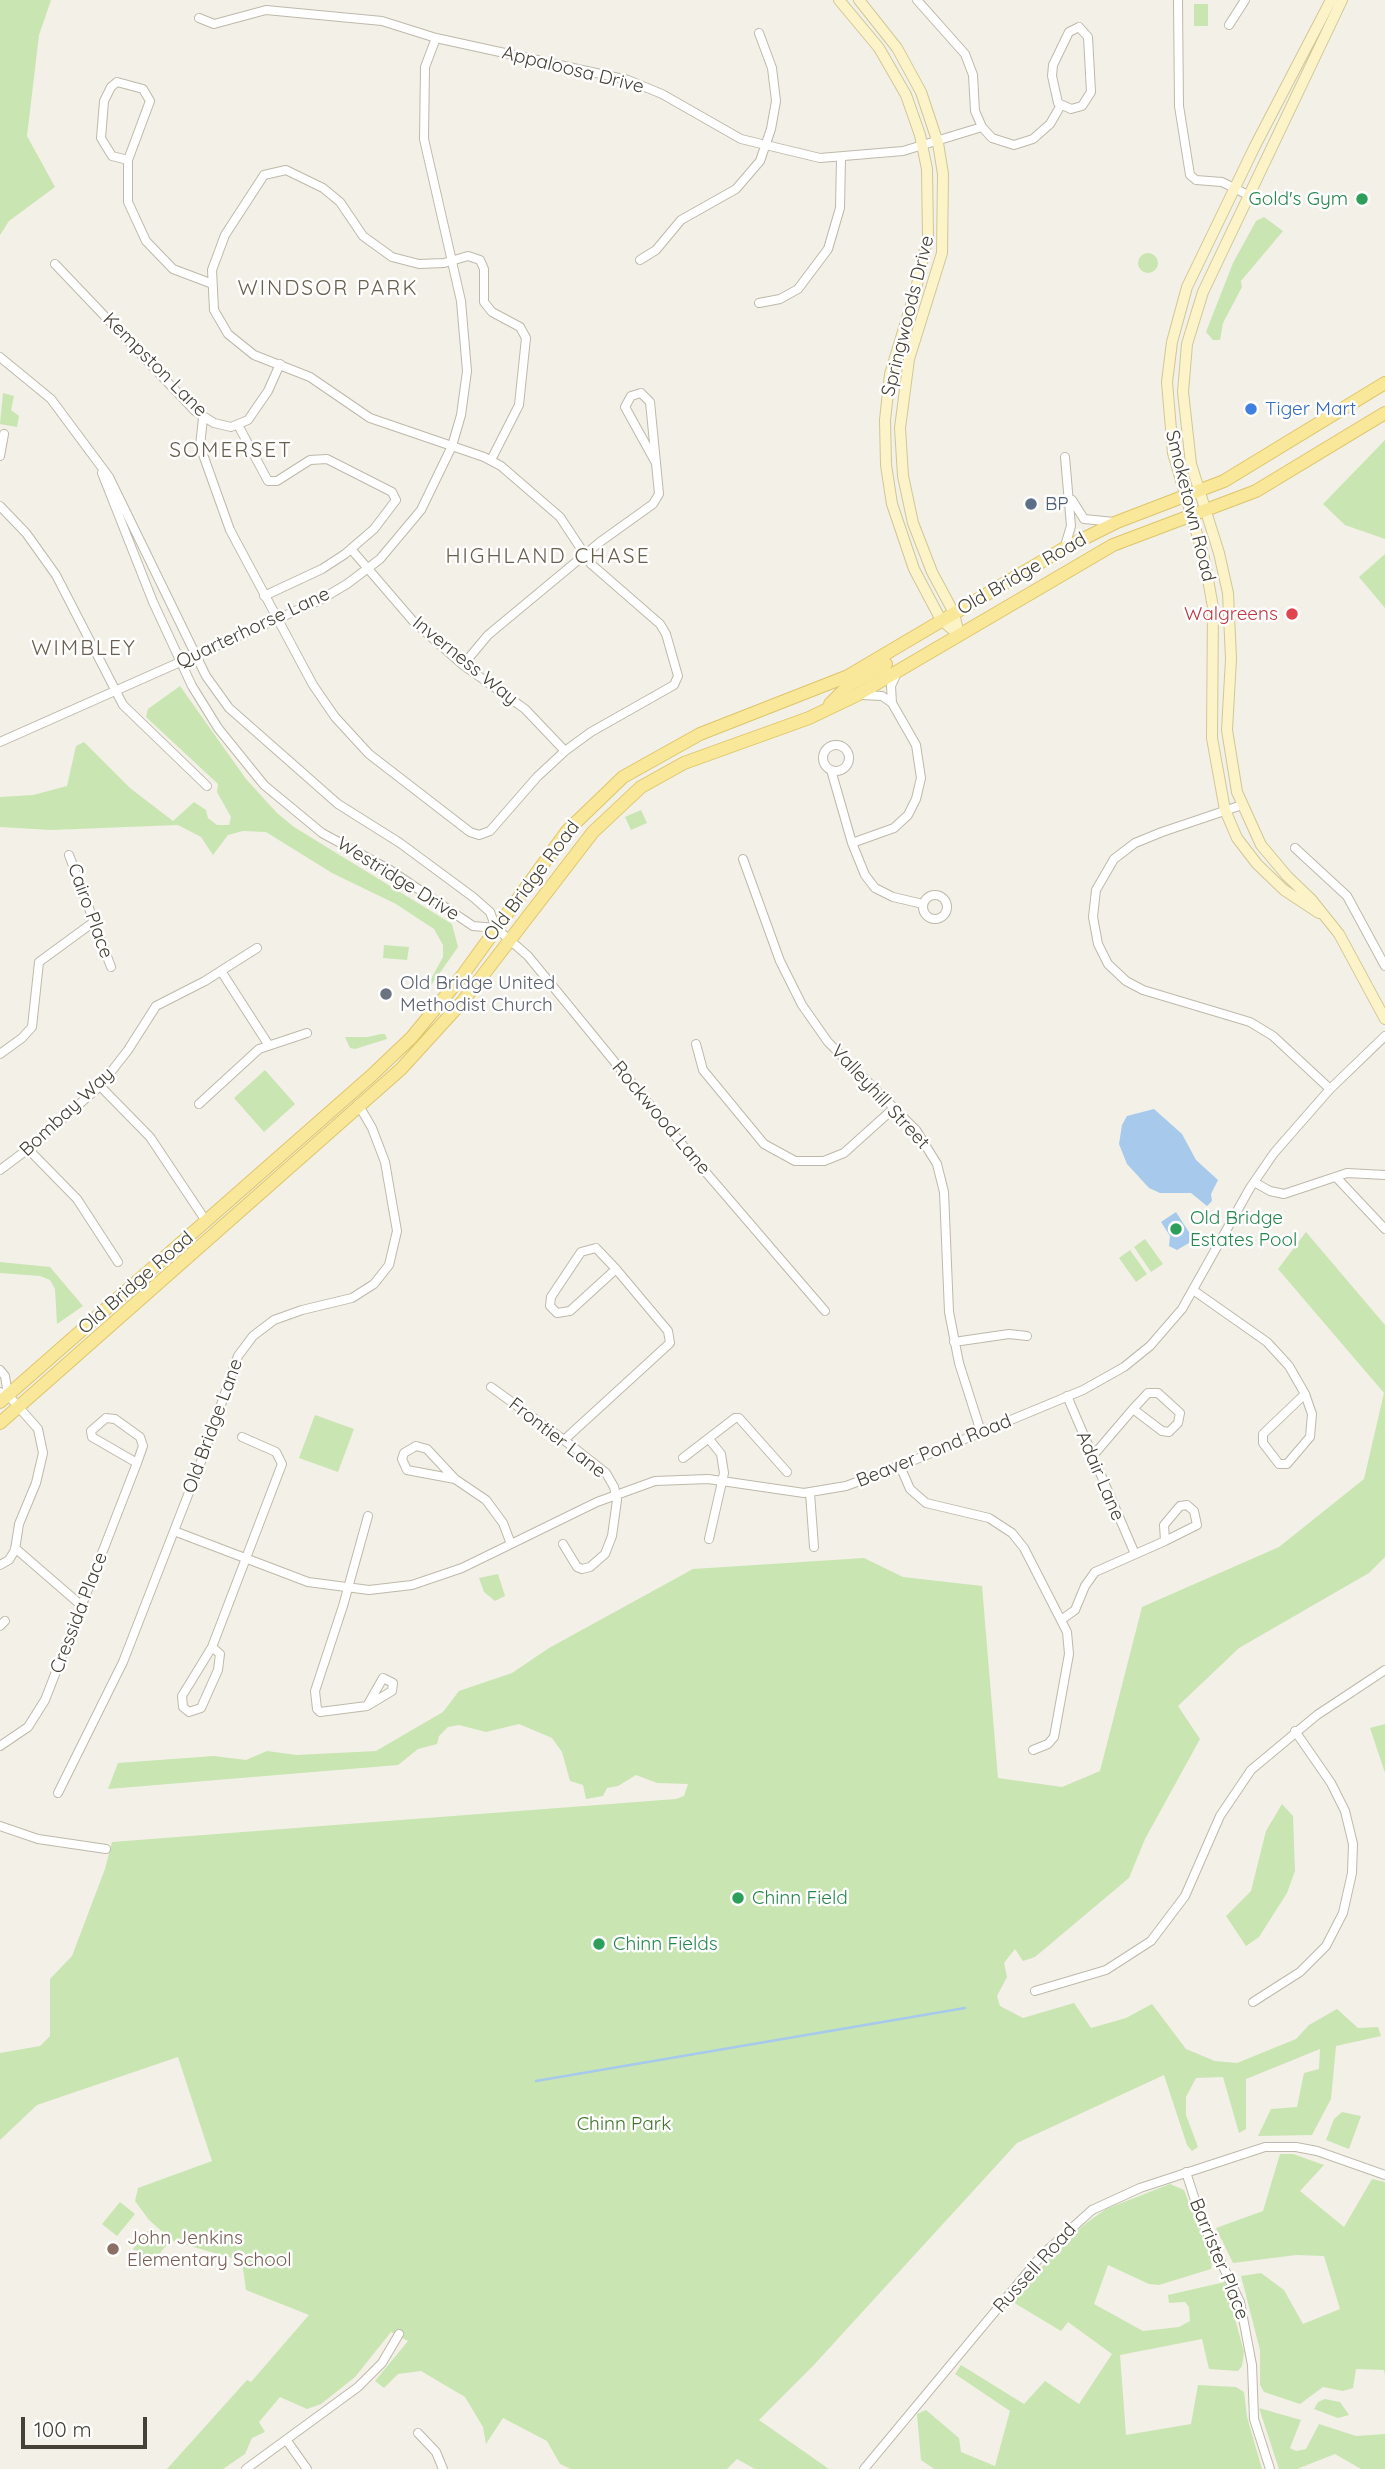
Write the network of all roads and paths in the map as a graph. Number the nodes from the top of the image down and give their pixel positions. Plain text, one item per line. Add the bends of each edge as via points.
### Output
1 (262, 0) edge
2 (839, 0) edge
3 (859, 0) edge
4 (917, 0) edge
5 (1178, 0) edge
6 (1245, 0) edge
7 (1331, 0) edge
8 (1342, 0) edge
9 (262, 10) junction
10 (199, 18) dead end
11 (1229, 25) dead end
12 (758, 33) dead end
13 (436, 38) junction
14 (1061, 105) junction
15 (982, 127) junction
16 (938, 143) junction
17 (765, 147) junction
18 (923, 147) junction
19 (841, 158) junction
20 (128, 160) junction
21 (1235, 188) junction
22 (1248, 195) junction
23 (452, 260) junction
24 (640, 260) dead end
25 (55, 264) dead end
26 (210, 283) junction
27 (759, 303) dead end
28 (0, 357) edge
29 (280, 364) junction
30 (1385, 383) edge
31 (1385, 413) edge
32 (203, 418) junction
33 (238, 425) junction
34 (4, 434) dead end
35 (452, 446) junction
36 (0, 456) edge
37 (1065, 457) dead end
38 (491, 460) junction
39 (98, 461) junction
40 (656, 463) junction
41 (1200, 492) junction
42 (1070, 497) junction
43 (1186, 497) junction
44 (0, 506) edge
45 (1206, 511) junction
46 (1191, 516) junction
47 (1117, 522) junction
48 (1063, 549) junction
49 (351, 550) junction
50 (585, 555) junction
51 (367, 569) junction
52 (264, 596) junction
53 (954, 612) junction
54 (276, 621) junction
55 (944, 623) junction
56 (958, 635) junction
57 (196, 655) junction
58 (180, 662) junction
59 (463, 665) junction
60 (899, 670) junction
61 (114, 692) junction
62 (857, 695) junction
63 (892, 703) junction
64 (822, 712) junction
65 (0, 742) edge
66 (565, 751) junction
67 (831, 770) dead end
68 (207, 786) dead end
69 (1242, 805) junction
70 (1225, 810) junction
71 (852, 843) junction
72 (1295, 848) dead end
73 (69, 855) dead end
74 (743, 859) dead end
75 (923, 904) dead end
76 (1327, 918) junction
77 (95, 922) junction
78 (496, 928) junction
79 (511, 939) junction
80 (257, 948) dead end
81 (1385, 966) edge
82 (111, 967) dead end
83 (221, 971) junction
84 (1385, 1019) edge
85 (307, 1033) dead end
86 (1385, 1036) edge
87 (268, 1044) junction
88 (696, 1044) dead end
89 (0, 1054) edge
90 (100, 1086) junction
91 (1330, 1089) junction
92 (352, 1093) junction
93 (199, 1104) dead end
94 (360, 1107) junction
95 (894, 1108) junction
96 (28, 1149) junction
97 (0, 1170) edge
98 (1385, 1174) edge
99 (1336, 1177) junction
100 (1254, 1182) junction
101 (206, 1222) junction
102 (1385, 1229) edge
103 (118, 1262) dead end
104 (616, 1269) junction
105 (1193, 1290) junction
106 (825, 1311) dead end
107 (1027, 1336) dead end
108 (954, 1342) junction
109 (0, 1370) edge
110 (491, 1387) dead end
111 (1305, 1394) junction
112 (3, 1396) edge
113 (1068, 1396) junction
114 (18, 1407) junction
115 (1133, 1409) junction
116 (0, 1423) edge
117 (981, 1432) junction
118 (242, 1437) dead end
119 (709, 1438) junction
120 (564, 1440) junction
121 (684, 1458) dead end
122 (1091, 1458) junction
123 (137, 1463) junction
124 (900, 1466) junction
125 (787, 1472) dead end
126 (455, 1479) junction
127 (723, 1482) junction
128 (810, 1493) junction
129 (617, 1494) junction
130 (368, 1516) dead end
131 (174, 1531) junction
132 (709, 1539) dead end
133 (1165, 1541) junction
134 (511, 1544) junction
135 (563, 1544) dead end
136 (814, 1547) dead end
137 (15, 1548) junction
138 (1135, 1554) junction
139 (245, 1559) junction
140 (0, 1565) edge
141 (348, 1590) junction
142 (82, 1606) junction
143 (1061, 1620) junction
144 (212, 1647) junction
145 (1385, 1670) edge
146 (367, 1706) dead end
147 (1295, 1731) junction
148 (0, 1746) edge
149 (1033, 1749) dead end
150 (58, 1793) dead end
151 (0, 1826) edge
152 (106, 1849) dead end
153 (1035, 1991) dead end
154 (1253, 2003) dead end
155 (1186, 2172) junction
156 (1385, 2175) edge
157 (399, 2334) dead end
158 (418, 2433) dead end
159 (287, 2441) junction
160 (246, 2469) edge
161 (307, 2469) edge
162 (443, 2469) edge
163 (864, 2469) edge
164 (1269, 2469) edge

1 - 9 street
2 - 18 street, Springwoods Drive via 892,69 914,113
3 - 16 street, Springwoods Drive via 909,68
4 - 15 street via 965,54
5 - 21 street via 1179,106 1190,175
6 - 11 street
7 - 21 street, Smoketown Road
8 - 22 street, Smoketown Road
9 - 10 street, Appaloosa Drive via 214,24
9 - 13 street, Appaloosa Drive via 382,21
12 - 17 street via 772,68 776,101
13 - 17 street, Appaloosa Drive via 628,80
13 - 23 street, Quarterhorse Lane via 425,67 422,119
14 - 14 street via 1052,86 1053,65 1069,32 1079,27 1088,37 1090,97 1077,108
14 - 15 street via 1042,132 1023,143 999,142
15 - 16 street, Appaloosa Drive
16 - 18 street, Appaloosa Drive
16 - 53 street, Springwoods Drive via 945,202 942,253 904,382 901,456 919,541
17 - 19 street, Appaloosa Drive
17 - 24 street via 753,171 736,189 681,220 656,250
18 - 19 street, Appaloosa Drive
18 - 55 street, Springwoods Drive via 929,236 890,374 885,453 902,538 923,590
19 - 27 street via 840,208 828,249 798,289
20 - 20 street via 150,101 143,89 117,82 104,101 102,138 112,156
20 - 26 street via 128,202 146,241 173,270
21 - 22 street
21 - 43 street, Smoketown Road via 1187,287 1172,342 1167,382 1169,430
22 - 41 street, Smoketown Road via 1203,292 1188,344 1184,415
23 - 26 street via 419,264 391,257 363,236 331,194 289,170 278,169 264,175 234,219 217,253
23 - 35 street, Quarterhorse Lane via 467,348 465,390
23 - 38 street via 468,256 481,260 484,302 525,335 522,394
25 - 32 street, Kempston Lane
26 - 29 street via 214,310 228,334 247,351
28 - 39 street, Westridge Drive via 51,399
29 - 33 street via 254,415
29 - 35 street via 310,377 370,418
30 - 41 main road, Old Bridge Road
31 - 45 main road, Old Bridge Road via 1279,478
32 - 33 street, Kempston Lane via 223,426
32 - 52 street via 199,436 202,455 237,546
33 - 49 street via 268,481 277,481 318,458 392,492 394,505
34 - 36 street
35 - 38 street
35 - 51 street, Quarterhorse Lane via 421,510
37 - 42 street
38 - 50 street via 561,517
39 - 57 street, Westridge Drive
39 - 58 street, Westridge Drive
40 - 40 street via 650,401 635,394 625,407
40 - 50 street via 656,500
41 - 43 main road, Old Bridge Road
41 - 45 street, Smoketown Road
42 - 47 street via 1084,519
42 - 48 street via 1072,526
43 - 46 street, Smoketown Road
43 - 47 main road, Old Bridge Road
44 - 61 street via 56,575
45 - 46 main road, Old Bridge Road
45 - 69 street, Smoketown Road via 1228,593 1227,730
46 - 56 main road, Old Bridge Road via 1113,545
46 - 70 street, Smoketown Road via 1213,607 1212,738
47 - 48 main road, Old Bridge Road
48 - 53 main road, Old Bridge Road
49 - 51 street, Inverness Way
49 - 52 street
50 - 59 street via 488,635
50 - 66 street via 660,624 678,676 674,685
51 - 54 street, Quarterhorse Lane via 320,600
51 - 59 street, Inverness Way via 413,621
52 - 54 street
53 - 55 main road
53 - 56 street, Springwoods Drive
54 - 57 street, Quarterhorse Lane
54 - 66 street via 313,685 354,738 394,777 473,834 490,831
55 - 56 street, Springwoods Drive
55 - 64 main road via 848,686
55 - 78 main road, Old Bridge Road via 848,676 700,734 623,777 568,831
56 - 60 main road, Old Bridge Road
57 - 58 street, Quarterhorse Lane
57 - 78 street, Westridge Drive via 217,693 244,723 338,804 473,897 490,912
58 - 61 street, Quarterhorse Lane
58 - 78 street, Westridge Drive via 218,728 281,802 322,833 399,876 473,926
59 - 66 street, Inverness Way via 525,709
60 - 62 main road, Old Bridge Road
60 - 63 street via 891,686
61 - 65 street, Quarterhorse Lane
61 - 68 street via 134,718
62 - 63 street via 877,695
62 - 64 main road, Old Bridge Road
63 - 71 street via 919,754 921,778 916,800 894,828
64 - 79 main road, Old Bridge Road via 684,763 641,787 593,832
67 - 71 street
69 - 70 street
69 - 76 street, Smoketown Road via 1274,862
70 - 76 street, Smoketown Road via 1237,838 1257,864 1284,890
70 - 91 street via 1135,843 1115,859 1099,883 1094,904 1098,944 1108,964 1126,981 1250,1022 1273,1036
71 - 75 street via 875,888
72 - 81 street via 1347,896
73 - 77 street, Cairo Place
74 - 95 street, Valleyhill Street via 780,961 802,1005 828,1042
76 - 84 street, Smoketown Road
77 - 82 street, Cairo Place
77 - 89 street via 39,962 32,1027
78 - 79 street, Rockwood Lane
78 - 92 main road, Old Bridge Road via 420,1028
79 - 94 main road, Old Bridge Road via 433,1036
79 - 106 street, Rockwood Lane
80 - 83 street, Bombay Way
83 - 87 street
83 - 90 street, Bombay Way via 156,1006
85 - 87 street
86 - 91 street, Beaver Pond Road
87 - 93 street
88 - 95 street via 703,1070 764,1144 795,1161 811,1163 844,1153
90 - 96 street, Bombay Way
90 - 101 street via 150,1137
91 - 100 street, Beaver Pond Road
92 - 94 street, Old Bridge Lane
92 - 101 main road, Old Bridge Road
94 - 114 main road, Old Bridge Road
94 - 131 street, Old Bridge Lane via 381,1146 388,1175 397,1231 389,1265 363,1292 336,1304 287,1314 264,1327 244,1347 231,1371
95 - 108 street, Valleyhill Street via 925,1141 942,1178
96 - 97 street, Bombay Way
96 - 103 street via 78,1199
98 - 99 street via 1359,1171
99 - 100 street via 1284,1194
99 - 102 street
100 - 105 street, Beaver Pond Road
101 - 112 main road, Old Bridge Road
104 - 104 street via 601,1251 585,1249 551,1297 553,1310 566,1314
104 - 120 street via 668,1331 670,1343
105 - 111 street via 1267,1342 1289,1366
105 - 113 street, Beaver Pond Road via 1168,1327 1139,1356
107 - 108 street
108 - 117 street, Valleyhill Street
109 - 112 street via 5,1376
110 - 120 street, Frontier Lane
111 - 111 street via 1263,1434 1263,1443 1279,1464 1287,1464 1310,1437 1312,1414
112 - 114 street
113 - 117 street, Beaver Pond Road
113 - 122 street, Adair Lane
114 - 116 main road, Old Bridge Road
114 - 137 street via 38,1429 43,1453
115 - 115 street via 1153,1392 1180,1413 1180,1418 1165,1432
115 - 122 street
117 - 124 street, Beaver Pond Road
118 - 139 street via 276,1452 282,1464
119 - 121 street
119 - 125 street via 739,1418
119 - 127 street via 721,1454
120 - 129 street, Frontier Lane via 606,1473
122 - 138 street, Adair Lane
123 - 123 street, Cressida Place via 92,1437 91,1431 106,1418 115,1419 142,1441
123 - 142 street, Cressida Place
124 - 128 street, Beaver Pond Road via 846,1486
124 - 143 street via 910,1489 926,1503 989,1518 1012,1533
126 - 126 street via 407,1470 404,1453 416,1446 427,1449
126 - 134 street via 486,1500
127 - 128 street, Beaver Pond Road
127 - 129 street, Beaver Pond Road via 673,1478
127 - 132 street
128 - 136 street
129 - 134 street, Beaver Pond Road
129 - 135 street via 605,1554 582,1569
130 - 141 street
131 - 139 street, Beaver Pond Road
131 - 150 street, Old Bridge Lane via 123,1662
133 - 133 street via 1197,1525 1191,1507 1180,1506 1168,1518
133 - 138 street
134 - 141 street, Beaver Pond Road via 435,1578 388,1589
137 - 140 street
137 - 142 street
138 - 143 street via 1096,1572 1075,1610
139 - 141 street, Beaver Pond Road via 308,1582
139 - 144 street
141 - 146 street via 317,1681 315,1701 320,1712
142 - 148 street, Cressida Place via 35,1718 20,1735
143 - 149 street via 1069,1654 1054,1737
144 - 144 street via 181,1696 189,1712 201,1707 218,1670 220,1654
145 - 147 street
147 - 153 street via 1237,1787 1185,1896 1151,1941 1106,1970
147 - 154 street via 1345,1811 1353,1844 1353,1873 1343,1913 1326,1946 1300,1972
151 - 152 street via 46,1840
155 - 156 street, Russell Road via 1280,2146 1317,2151
155 - 163 street, Russell Road via 1104,2204 1060,2236
155 - 164 street, Barrister Place via 1202,2222 1240,2302 1251,2354 1254,2419
157 - 159 street via 370,2376
158 - 162 street via 431,2445
159 - 160 street
159 - 161 street

